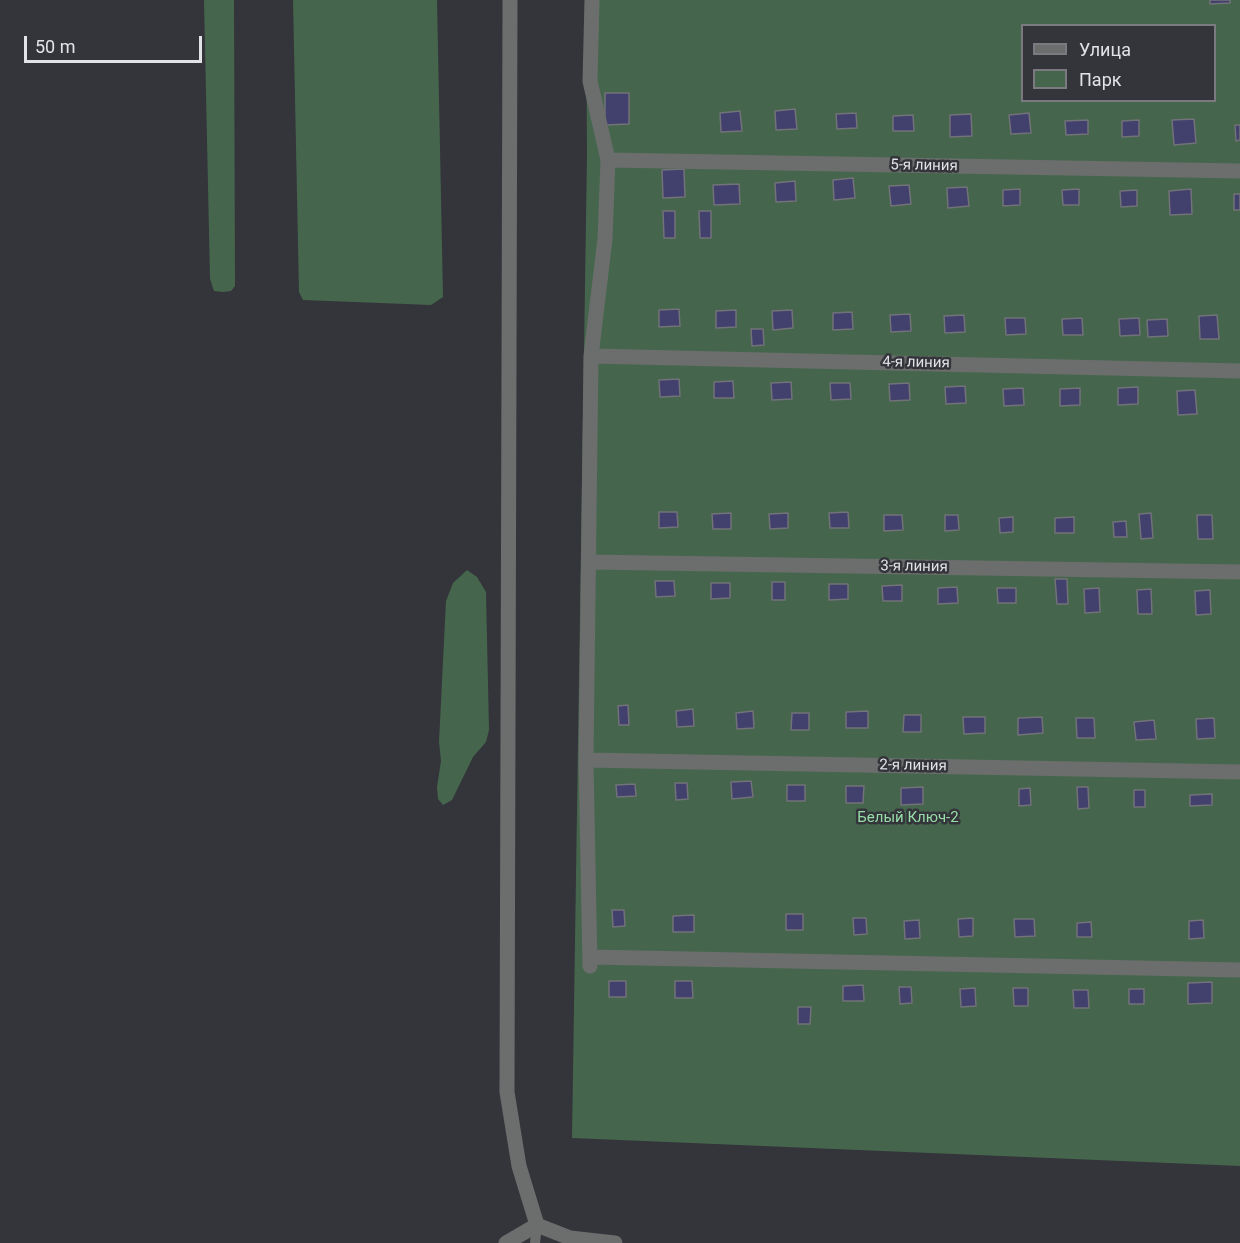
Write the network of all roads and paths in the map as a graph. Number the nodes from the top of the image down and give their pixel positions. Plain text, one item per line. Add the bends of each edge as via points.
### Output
1 (510, 0) edge
2 (592, 0) edge
3 (608, 160) junction
4 (1240, 171) edge
5 (591, 356) junction
6 (1240, 371) edge
7 (589, 562) junction
8 (1240, 572) edge
9 (586, 760) junction
10 (1240, 772) edge
11 (1240, 970) edge
12 (537, 1225) junction
13 (506, 1243) edge
14 (535, 1243) edge
15 (615, 1243) edge

1 - 12 street via 507,1092 519,1166
2 - 3 street via 590,81
3 - 4 street, 5-я линия
3 - 5 street via 605,239
5 - 6 street, 4-я линия
5 - 7 street
7 - 8 street, 3-я линия
7 - 9 street
9 - 10 street, 2-я линия
9 - 11 street via 590,962
12 - 13 street
12 - 14 lane
12 - 15 street via 570,1238

